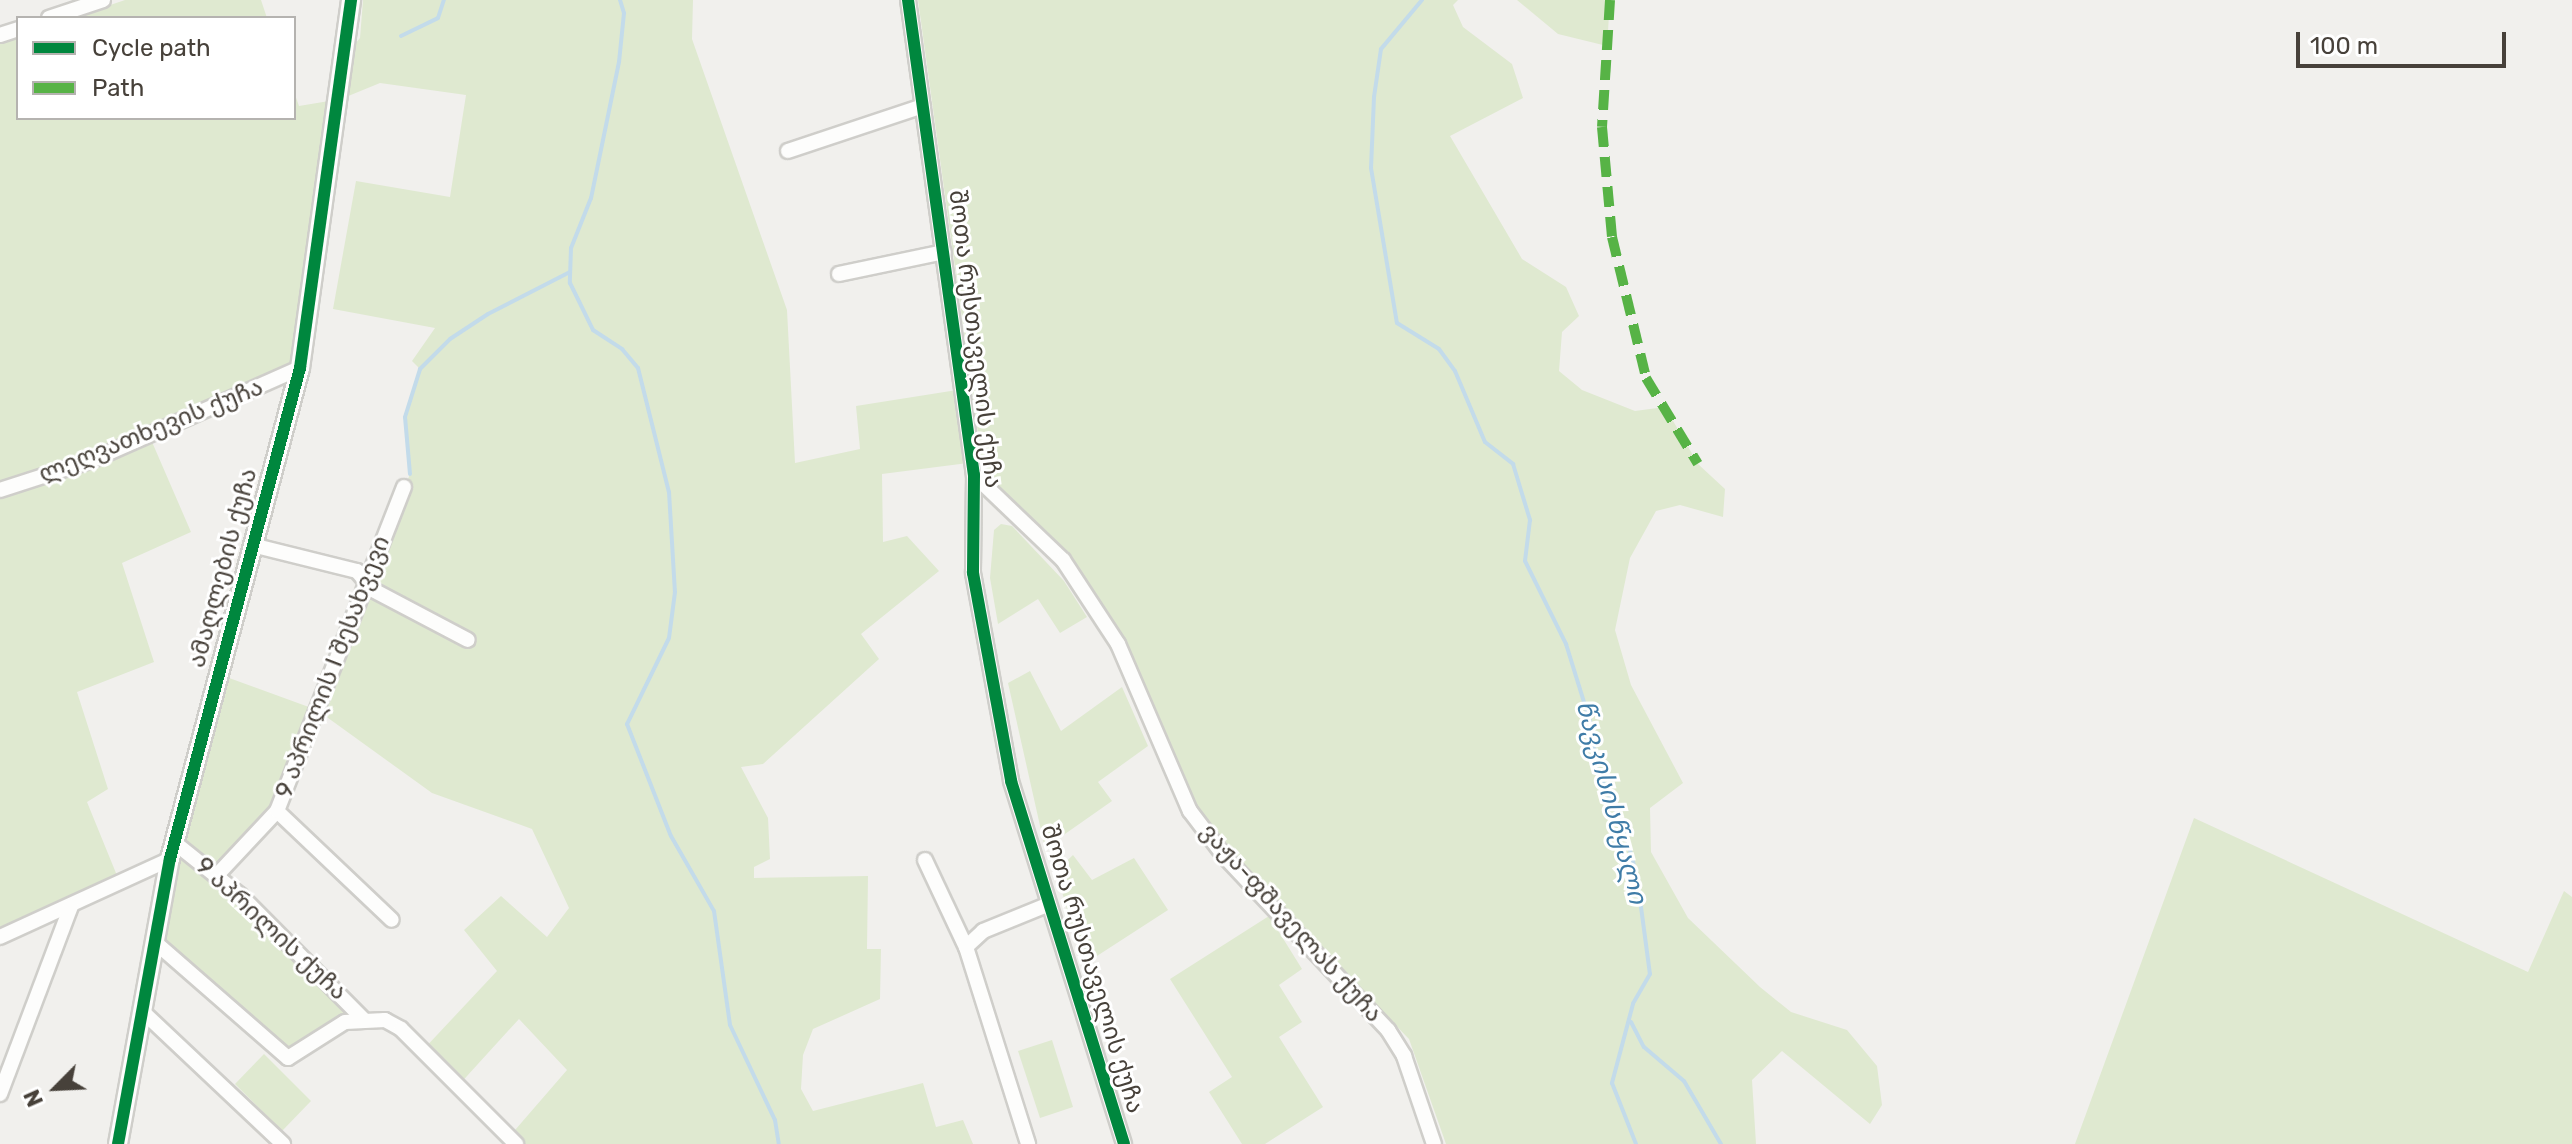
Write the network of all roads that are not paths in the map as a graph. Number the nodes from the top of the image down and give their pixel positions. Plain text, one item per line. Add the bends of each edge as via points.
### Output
1 (103, 0) edge
2 (351, 0) edge
3 (908, 0) edge
4 (55, 16) edge
5 (923, 106) junction
6 (788, 151) dead end
7 (944, 252) junction
8 (839, 274) dead end
9 (300, 368) junction
10 (974, 475) junction
11 (404, 487) dead end
12 (0, 490) edge
13 (252, 545) junction
14 (367, 582) junction
15 (468, 640) dead end
16 (277, 811) junction
17 (173, 851) junction
18 (925, 860) dead end
19 (218, 874) junction
20 (1047, 905) junction
21 (71, 906) junction
22 (392, 920) dead end
23 (0, 937) edge
24 (156, 943) junction
25 (966, 947) junction
26 (142, 1011) junction
27 (363, 1019) junction
28 (0, 1094) edge
29 (118, 1144) edge
30 (283, 1144) edge
31 (516, 1144) edge
32 (1028, 1144) edge
33 (1124, 1144) edge
34 (1434, 1144) edge

1 - 4 street
2 - 9 street, ამაღლების ქუჩა
3 - 5 street, შოთა რუსთაველის ქუჩა
5 - 6 street
5 - 7 street, შოთა რუსთაველის ქუჩა
7 - 8 street
7 - 10 street, შოთა რუსთაველის ქუჩა
9 - 12 street, ლეღვათხევის ქუჩა via 90,461
9 - 13 street, ამაღლების ქუჩა
10 - 20 street, შოთა რუსთაველის ქუჩა via 977,602 1011,781
10 - 34 street, ვაჟა-ფშაველას ქუჩა via 1063,560 1118,644 1190,811 1225,857 1388,1030 1404,1056
11 - 14 street, 9 აპრილის I შესახვევი
13 - 14 street via 357,571
13 - 17 street, ამაღლების ქუჩა
14 - 15 street
14 - 16 street, 9 აპრილის I შესახვევი
16 - 19 street, 9 აპრილის I შესახვევი
16 - 22 street
17 - 19 street, 9 აპრილის ქუჩა
17 - 21 street
17 - 24 street, ამაღლების ქუჩა
18 - 25 street
19 - 27 street, 9 აპრილის ქუჩა
20 - 25 street via 983,931
20 - 33 street, შოთა რუსთაველის ქუჩა
21 - 23 street
21 - 28 street
24 - 26 street, ამაღლების ქუჩა
24 - 27 street, 9 აპრილის ქუჩა via 288,1058 345,1022
25 - 32 street
26 - 29 street, ამაღლების ქუჩა
26 - 30 street
27 - 31 street, 9 აპრილის ქუჩა via 385,1020 401,1029

